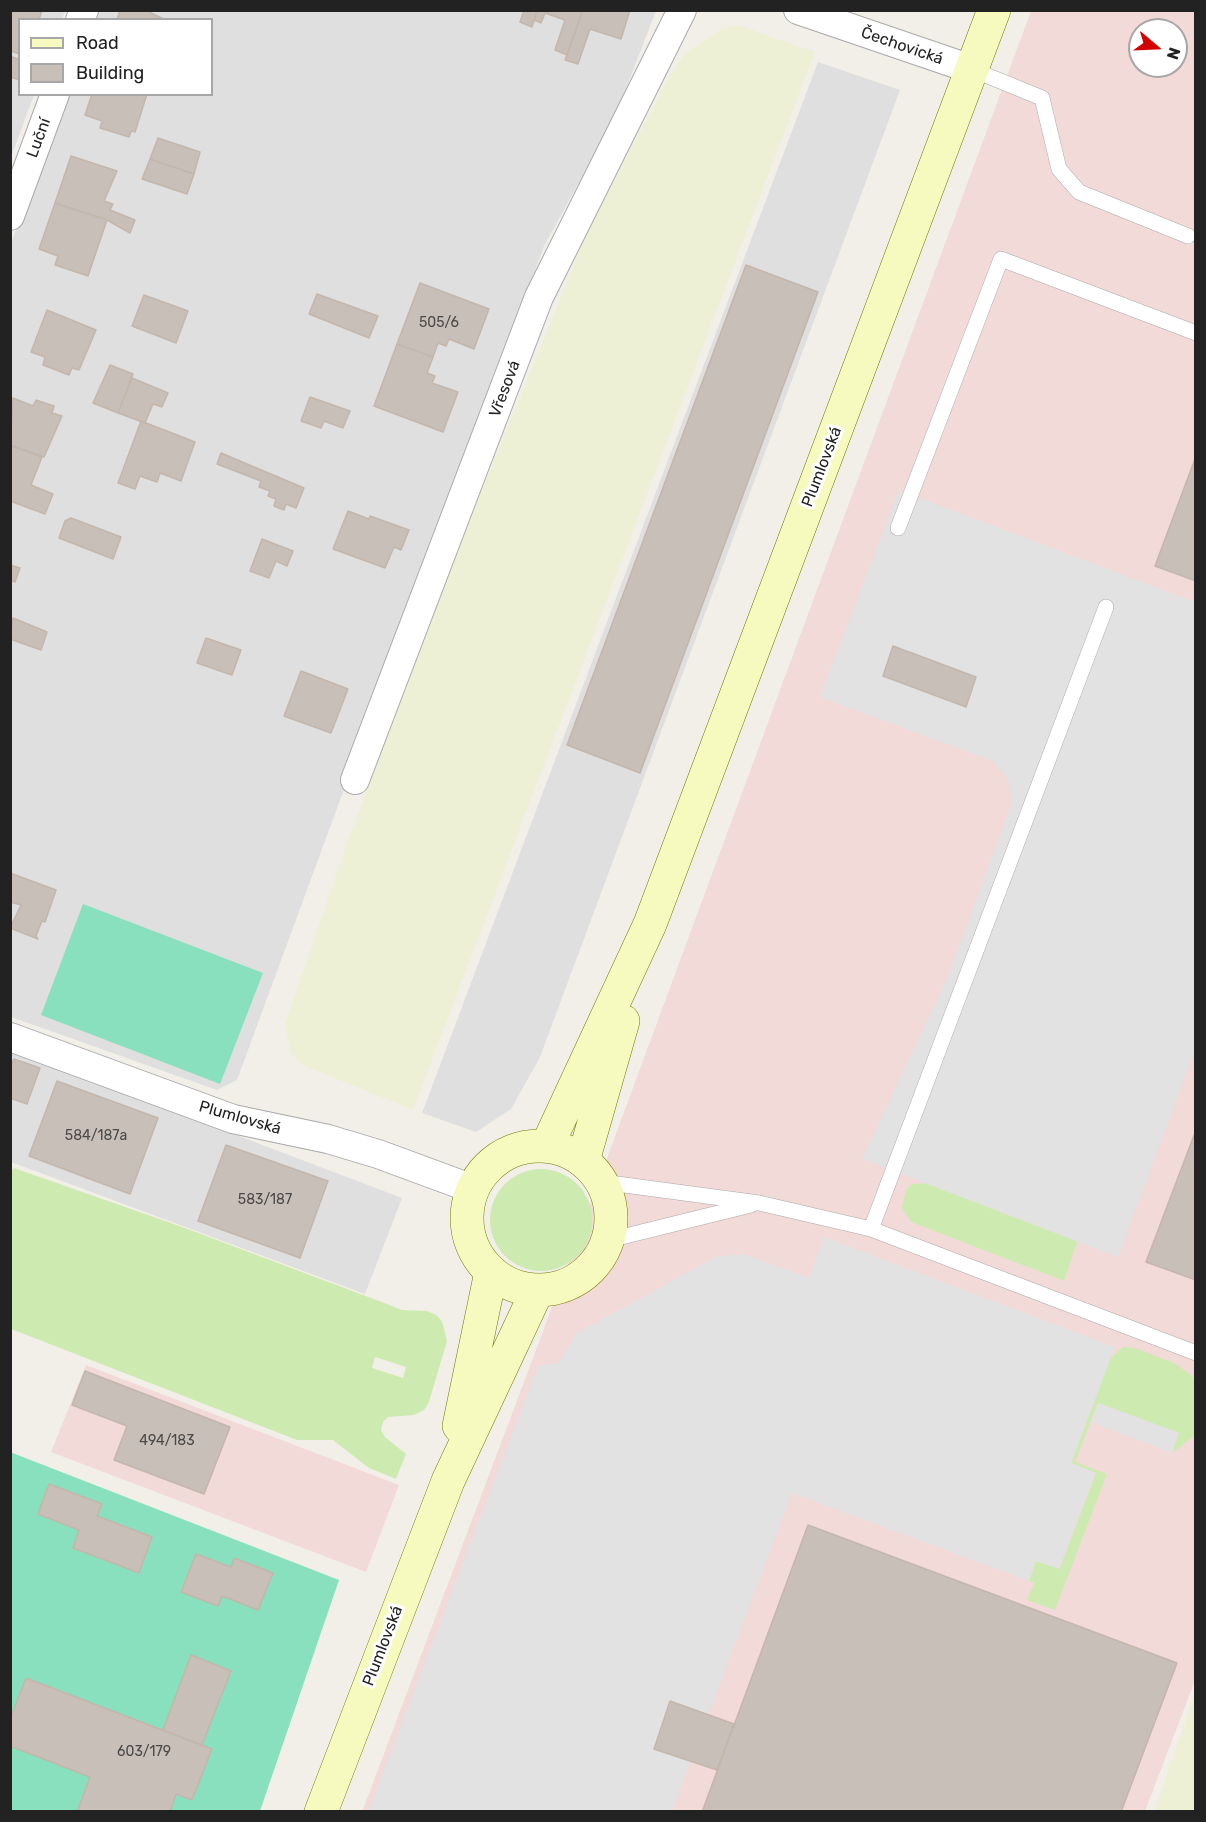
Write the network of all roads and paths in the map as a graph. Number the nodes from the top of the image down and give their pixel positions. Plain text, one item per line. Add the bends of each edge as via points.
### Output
1 (682, 10) edge
2 (798, 10) edge
3 (994, 10) edge
4 (971, 69) junction
5 (54, 96) edge
6 (10, 216) edge
7 (1188, 236) dead end
8 (1196, 333) edge
9 (898, 528) dead end
10 (1106, 607) dead end
11 (355, 780) dead end
12 (650, 924) junction
13 (10, 1037) edge
14 (547, 1146) junction
15 (593, 1171) junction
16 (473, 1189) junction
17 (759, 1203) junction
18 (871, 1228) junction
19 (609, 1240) junction
20 (491, 1272) junction
21 (537, 1291) junction
22 (1196, 1353) edge
23 (448, 1481) junction
24 (321, 1812) edge

1 - 11 street, Vřesová via 539,297
2 - 4 street, Čechovická
3 - 4 main road, Plumlovská
4 - 7 lane via 1042,98 1059,169 1079,192
4 - 12 main road, Plumlovská
5 - 6 street, Luční
8 - 9 lane via 1001,259
10 - 18 lane
12 - 14 main road, Plumlovská
12 - 15 main road, Plumlovská
13 - 16 street, Plumlovská via 246,1123 348,1145
14 - 15 main road via 566,1151
14 - 16 main road via 524,1148 503,1156 485,1170
15 - 17 lane
15 - 19 main road via 610,1201
16 - 20 main road via 467,1211 469,1234 477,1255
17 - 18 lane
17 - 19 lane
18 - 22 lane
19 - 21 main road via 598,1261 581,1278 560,1288
20 - 21 main road via 504,1282
20 - 23 main road, Plumlovská
21 - 23 main road, Plumlovská
23 - 24 main road, Plumlovská

